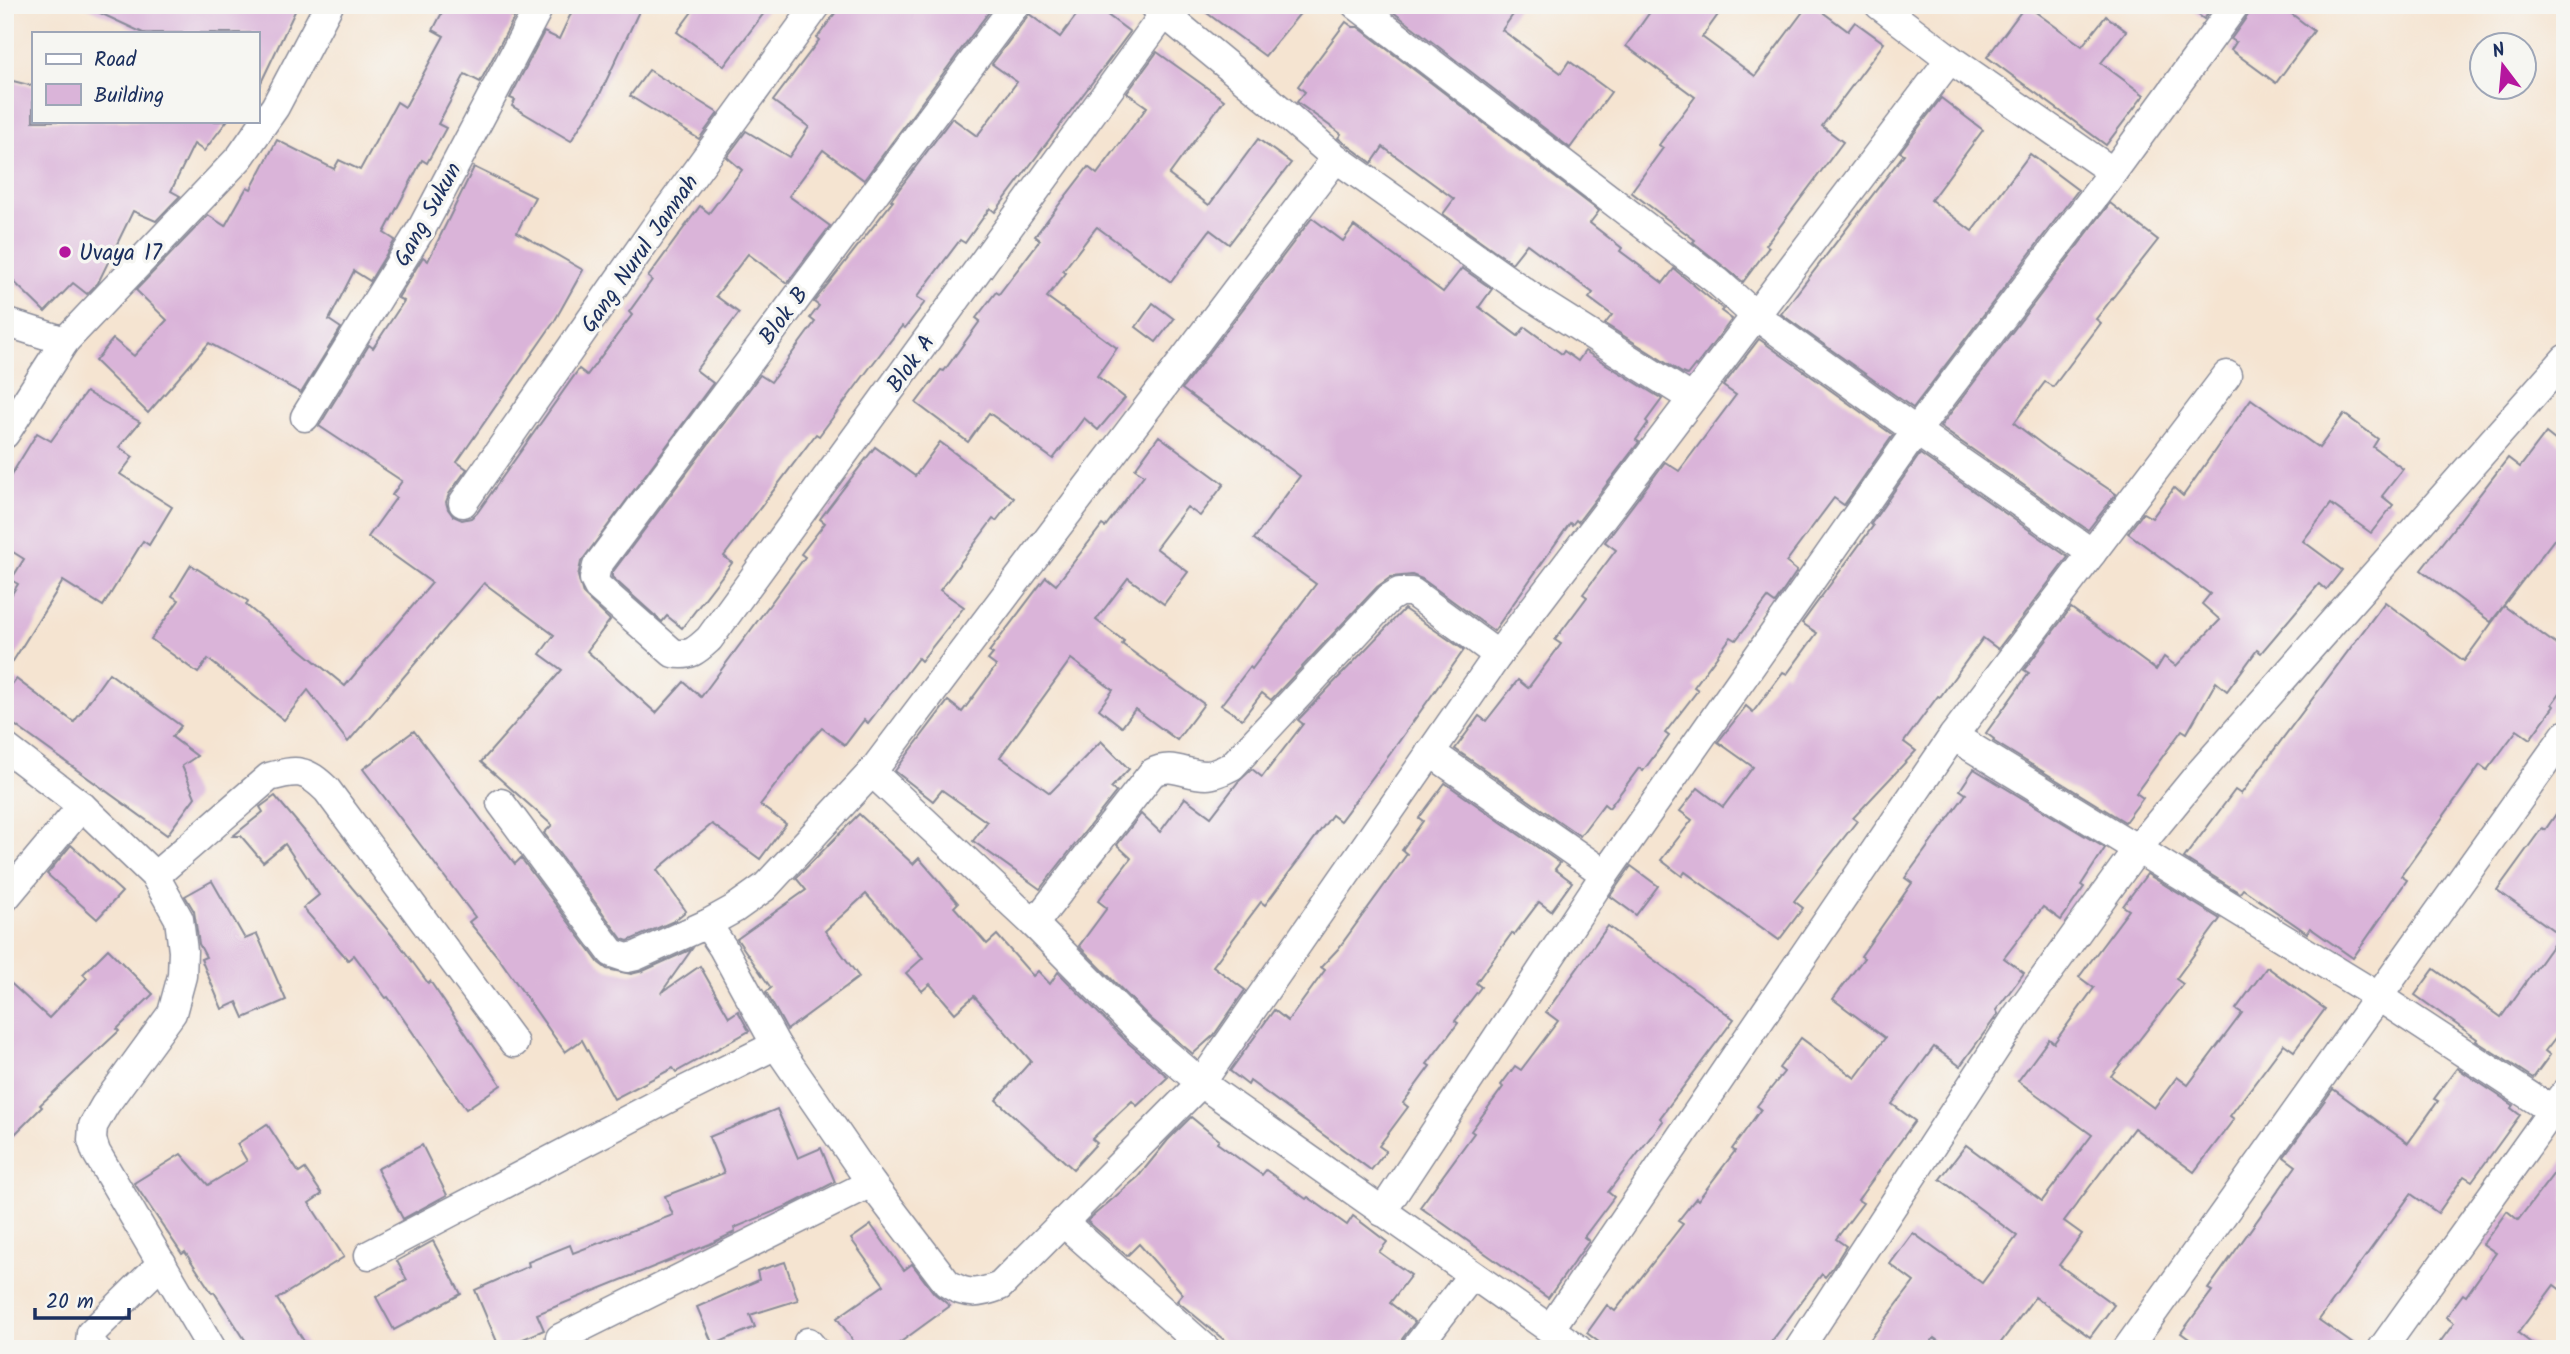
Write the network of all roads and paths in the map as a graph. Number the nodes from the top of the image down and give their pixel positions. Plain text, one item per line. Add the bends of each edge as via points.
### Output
1 (329, 5) edge
2 (540, 5) edge
3 (817, 5) edge
4 (1015, 5) edge
5 (1356, 5) edge
6 (1879, 5) edge
7 (2235, 5) edge
8 (1159, 10) edge
9 (1950, 59) junction
10 (1336, 158) junction
11 (2113, 172) junction
12 (1756, 316) junction
13 (5, 322) edge
14 (65, 341) junction
15 (2565, 359) edge
16 (2227, 375) dead end
17 (1691, 398) junction
18 (305, 417) dead end
19 (1916, 431) junction
20 (5, 435) edge
21 (463, 503) dead end
22 (2092, 553) junction
23 (636, 622) joint
24 (1498, 655) junction
25 (2565, 735) edge
26 (1953, 736) junction
27 (5, 747) edge
28 (1430, 752) junction
29 (872, 772) junction
30 (501, 803) dead end
31 (82, 806) junction
32 (2138, 848) junction
33 (1605, 874) junction
34 (155, 876) junction
35 (5, 898) edge
36 (707, 924) junction
37 (1034, 924) junction
38 (2379, 997) junction
39 (514, 1043) dead end
40 (776, 1045) junction
41 (1201, 1083) junction
42 (2560, 1108) edge
43 (871, 1183) junction
44 (1382, 1212) junction
45 (1063, 1222) junction
46 (369, 1255) dead end
47 (162, 1263) junction
48 (1472, 1275) junction
49 (1550, 1329) junction
50 (560, 1338) dead end
51 (96, 1349) edge
52 (212, 1349) edge
53 (1206, 1349) edge
54 (1415, 1349) edge
55 (1578, 1349) edge
56 (1799, 1349) edge
57 (2127, 1349) edge
58 (2382, 1349) edge

1 - 14 street via 275,107 240,157
2 - 18 street, Gang Sukun via 423,226
3 - 21 street, Gang Nurul Jannah
4 - 23 street, Blok B via 603,555 594,579
5 - 12 street via 1717,281
6 - 9 street
7 - 11 street
8 - 10 street
8 - 23 street, Blok A via 709,639 684,656 673,653
9 - 11 street
9 - 12 street
10 - 17 street via 1532,298
10 - 29 street
11 - 19 street
12 - 17 street
12 - 19 street
13 - 14 street
14 - 20 street
15 - 32 street
16 - 22 street
17 - 24 street
19 - 22 street
19 - 33 street
22 - 26 street
24 - 28 street
24 - 37 street via 1412,593 1399,592 1232,766 1208,775 1173,767 1152,773
25 - 38 street
26 - 32 street
26 - 49 street
27 - 31 street
28 - 33 street
28 - 41 street
29 - 36 street via 765,887
29 - 37 street
30 - 36 street via 612,953 636,956
31 - 34 street
31 - 35 street
32 - 38 street
32 - 56 street via 2016,1017
33 - 44 street
34 - 39 street via 269,777 292,771 311,775 327,790
34 - 47 street via 179,919 182,976 172,1013 105,1105 93,1126 92,1140
36 - 40 street
37 - 41 street via 1139,1030
38 - 42 street
38 - 57 street
40 - 43 street
40 - 46 street
41 - 44 street
41 - 45 street
42 - 58 street
43 - 45 street via 947,1283 965,1292 981,1293 1000,1286
43 - 50 street
44 - 48 street
45 - 53 street
47 - 51 street via 91,1333 90,1343
47 - 52 street
48 - 49 street
48 - 54 street
49 - 55 street

